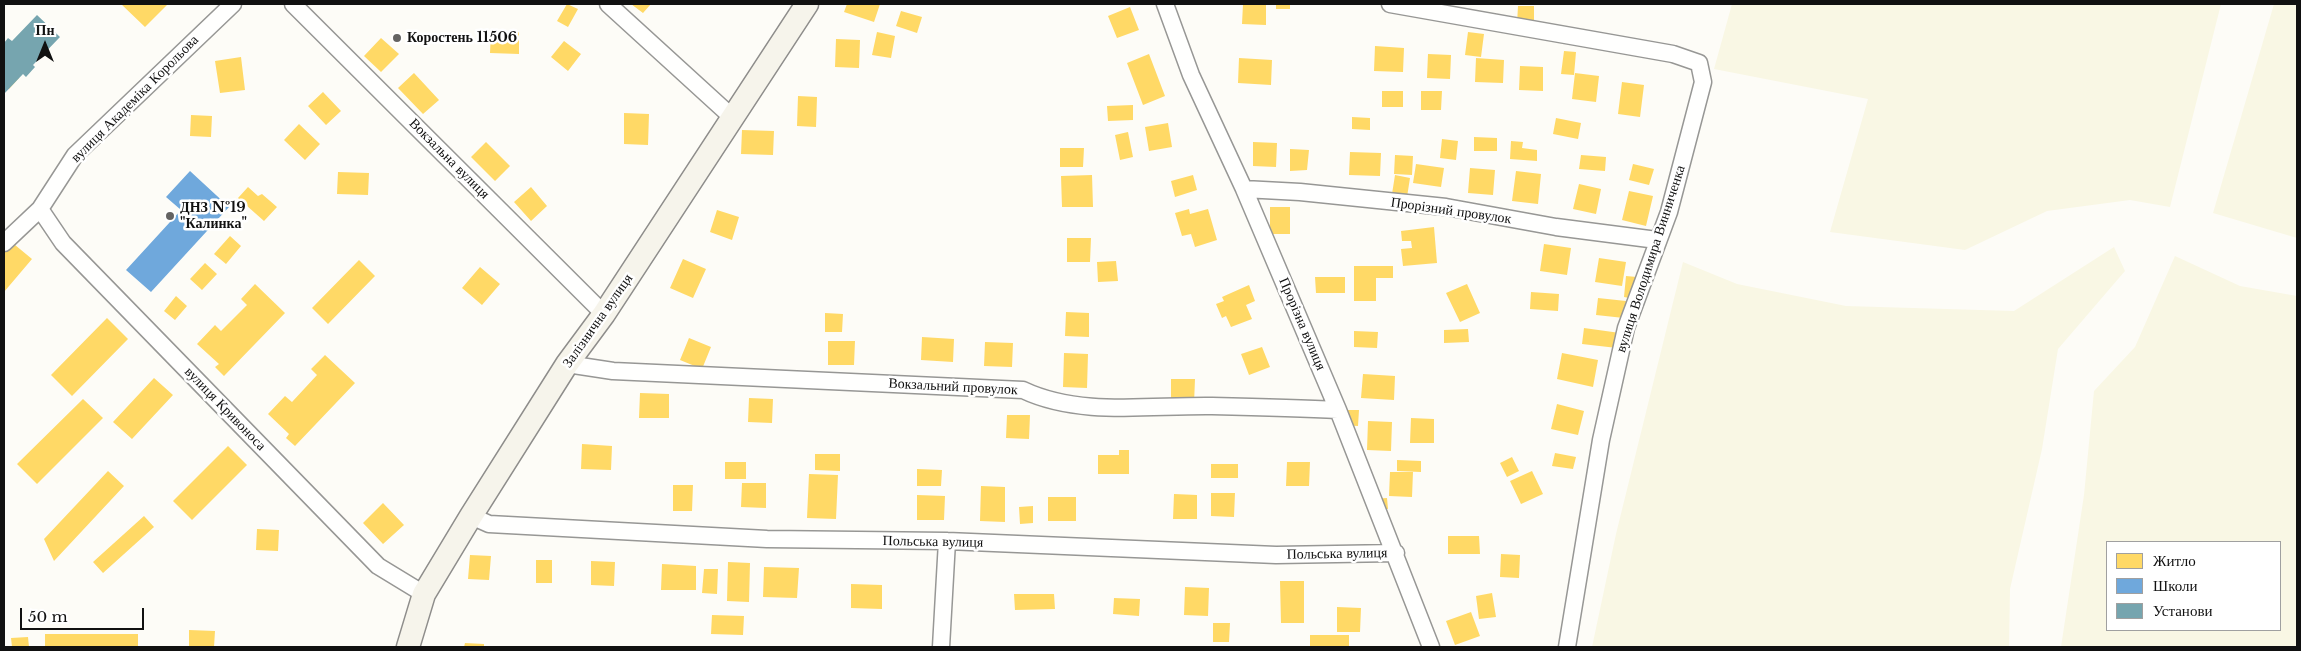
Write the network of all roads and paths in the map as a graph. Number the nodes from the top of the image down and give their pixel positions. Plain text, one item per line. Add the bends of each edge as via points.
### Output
1 (232, 4) edge
2 (293, 4) edge
3 (608, 4) edge
4 (807, 4) edge
5 (1165, 4) edge
6 (1390, 4) edge
7 (733, 118) junction
8 (1244, 189) junction
9 (40, 209) junction
10 (1657, 240) junction
11 (4, 242) edge
12 (604, 314) junction
13 (567, 364) junction
14 (1338, 410) junction
15 (472, 516) junction
16 (946, 541) junction
17 (1396, 553) junction
18 (424, 594) junction
19 (408, 647) edge
20 (941, 647) edge
21 (1431, 647) edge
22 (1567, 647) edge

1 - 9 street, вулиця Академіка Корольова via 75,155
2 - 12 street, Вокзальна вулиця
3 - 7 street
4 - 7 street, Залізнична вулиця
5 - 8 street, Прорізна вулиця via 1191,76
6 - 10 street, вулиця Володимира Винниченка via 1673,54 1699,63 1703,82 1669,212
7 - 12 street, Залізнична вулиця
8 - 10 street, Прорізний провулок via 1446,207 1556,228
8 - 14 street, Прорізна вулиця
9 - 11 street, вулиця Академіка Корольова
9 - 18 street, вулиця Кривоноса via 63,243 378,566
10 - 22 street, вулиця Володимира Винниченка via 1626,328 1601,440
12 - 13 street, Залізнична вулиця
13 - 14 street, Вокзальний провулок via 622,372 1023,390 1089,407
13 - 15 street, Залізнична вулиця
14 - 17 street, Прорізна вулиця
15 - 16 street, Польська вулиця via 489,524 737,538
15 - 18 street, Залізнична вулиця
16 - 17 street, Польська вулиця via 1276,555
16 - 20 street
17 - 21 street, Прорізна вулиця
18 - 19 street, Залізнична вулиця

